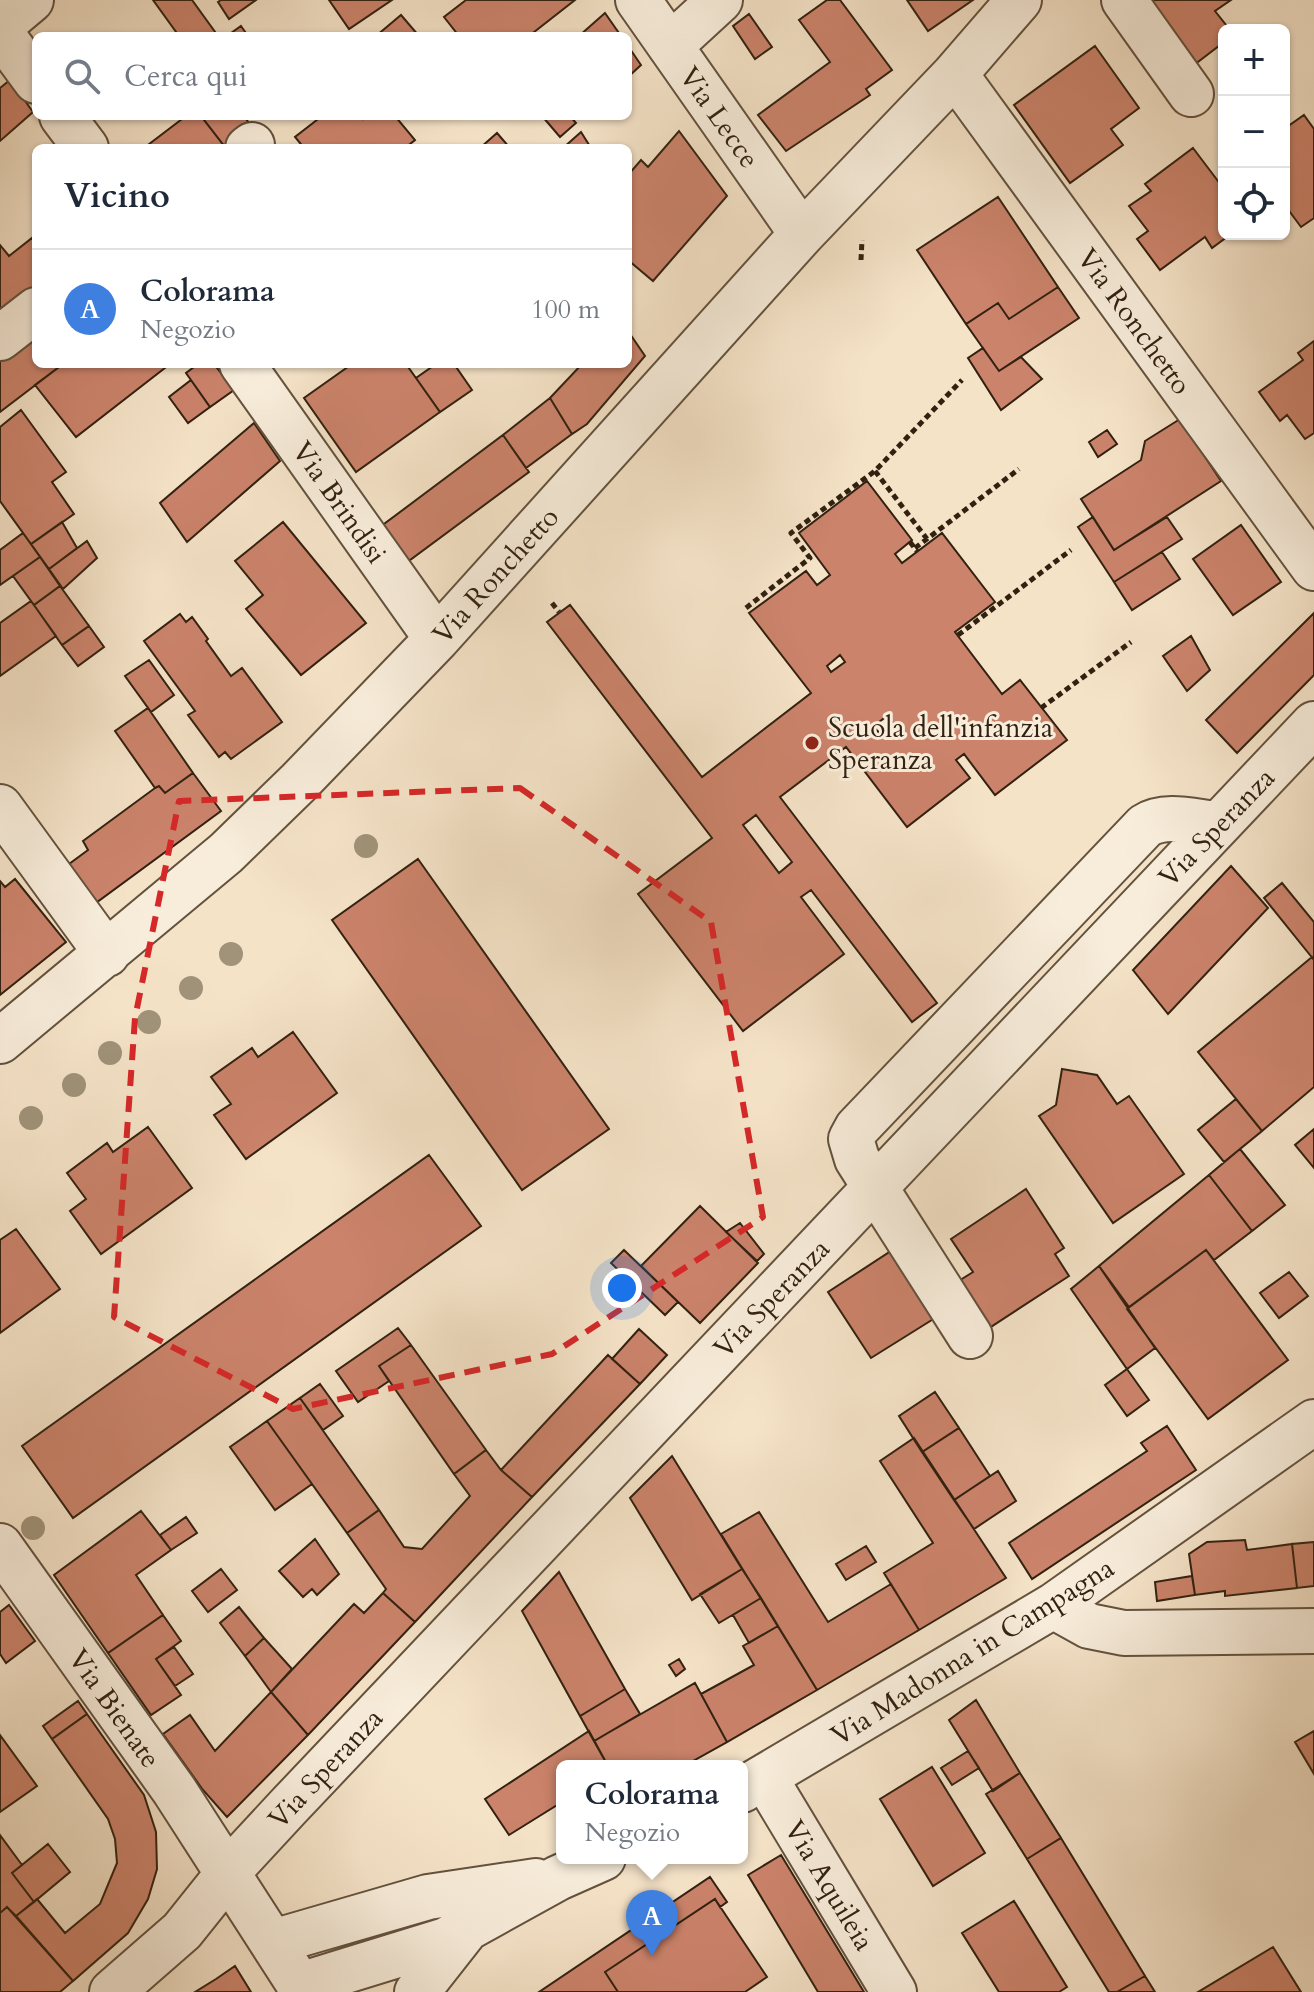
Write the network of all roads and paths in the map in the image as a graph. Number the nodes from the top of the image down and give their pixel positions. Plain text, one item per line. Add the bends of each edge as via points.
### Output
1 (31, 0) edge
2 (638, 0) edge
3 (720, 0) edge
4 (1019, 0) edge
5 (1124, 0) edge
6 (0, 29) edge
7 (670, 46) junction
8 (955, 74) junction
9 (32, 75) edge
10 (1191, 94) dead end
11 (65, 120) edge
12 (83, 144) edge
13 (802, 234) junction
14 (32, 313) edge
15 (0, 338) edge
16 (245, 368) edge
17 (962, 380) dead end
18 (1019, 469) dead end
19 (875, 471) junction
20 (927, 539) junction
21 (910, 542) dead end
22 (1071, 550) dead end
23 (1314, 568) edge
24 (552, 603) dead end
25 (746, 608) dead end
26 (559, 612) dead end
27 (958, 635) dead end
28 (437, 639) junction
29 (1131, 642) dead end
30 (1041, 708) dead end
31 (1314, 724) edge
32 (0, 807) edge
33 (107, 954) junction
34 (0, 1041) edge
35 (875, 1188) junction
36 (970, 1336) dead end
37 (1314, 1422) edge
38 (8, 1575) edge
39 (1053, 1606) junction
40 (1314, 1631) edge
41 (754, 1784) edge
42 (590, 1864) edge
43 (228, 1873) junction
44 (558, 1878) junction
45 (465, 1931) junction
46 (273, 1942) junction
47 (302, 1989) edge
48 (112, 1992) edge
49 (417, 1992) edge
50 (894, 1992) edge

1 - 6 street
2 - 7 street, Via Lecce
3 - 7 street
4 - 8 street, Via Ronchetto
5 - 10 street
6 - 9 street
7 - 13 street, Via Lecce
8 - 13 street, Via Ronchetto
8 - 23 street, Via Ronchetto
11 - 12 street
13 - 28 street, Via Ronchetto
14 - 15 street
16 - 28 street, Via Brindisi
17 - 19 path
18 - 20 path
19 - 20 path
19 - 25 path via 791,533 810,558
20 - 21 path via 916,550
22 - 27 path
24 - 26 path
28 - 33 street, Via Ronchetto via 248,833
29 - 30 path
31 - 35 street, Via Speranza
32 - 33 street
33 - 34 street, Via Ronchetto
35 - 36 street
35 - 43 street, Via Speranza
37 - 39 street, Via Madonna in Campagna
38 - 43 street, Via Bienate via 174,1790
39 - 40 street via 1089,1626 1124,1633
39 - 41 street, Via Madonna in Campagna
41 - 50 street, Via Aquileia
42 - 44 street
43 - 46 street, Via Bienate
43 - 48 street, Via Speranza via 182,1931
44 - 45 street
44 - 46 street via 428,1897
45 - 47 street
45 - 49 street
46 - 47 street, Via Bienate

